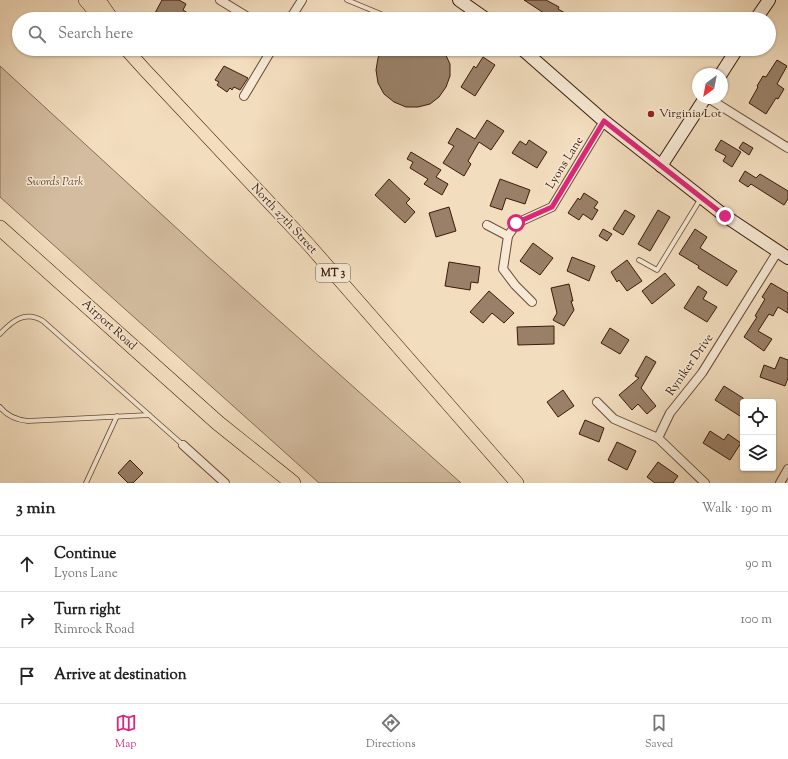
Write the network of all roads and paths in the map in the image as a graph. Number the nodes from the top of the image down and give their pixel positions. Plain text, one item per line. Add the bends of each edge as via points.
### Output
1 (85, 0) edge
2 (99, 0) edge
3 (220, 0) edge
4 (302, 0) edge
5 (347, 0) edge
6 (459, 0) edge
7 (769, 0) edge
8 (95, 12) edge
9 (107, 12) edge
10 (240, 12) edge
11 (294, 12) edge
12 (376, 12) edge
13 (476, 12) edge
14 (761, 12) edge
15 (132, 56) edge
16 (136, 56) edge
17 (268, 56) edge
18 (530, 56) edge
19 (733, 56) edge
20 (725, 68) edge
21 (144, 69) junction
22 (244, 96) dead end
23 (702, 104) edge
24 (716, 104) edge
25 (604, 121) junction
26 (788, 148) edge
27 (661, 166) junction
28 (702, 198) junction
29 (487, 225) dead end
30 (0, 228) edge
31 (508, 236) junction
32 (783, 254) edge
33 (639, 260) dead end
34 (532, 302) dead end
35 (0, 334) edge
36 (597, 402) dead end
37 (0, 407) edge
38 (149, 415) junction
39 (117, 416) junction
40 (218, 423) junction
41 (658, 438) junction
42 (183, 445) joint
43 (788, 469) edge
44 (86, 483) edge
45 (225, 483) edge
46 (277, 483) edge
47 (293, 483) edge
48 (517, 483) edge
49 (705, 483) edge
50 (780, 483) edge

1 - 8 main road
2 - 9 main road
3 - 10 street
4 - 11 street
5 - 12 lane
6 - 13 main road
7 - 14 main road
15 - 21 main road, North 27th Street / MT 3
16 - 21 main road
17 - 22 street
18 - 25 main road
19 - 20 main road
21 - 48 main road, North 27th Street / MT 3 via 309,245
23 - 27 main road
24 - 26 street
25 - 27 main road
25 - 31 street, Lyons Lane via 552,207 516,223
27 - 28 main road
28 - 32 main road
28 - 33 lane via 657,270
29 - 31 street
30 - 40 highway, Airport Road
31 - 34 street via 503,269
32 - 41 street, Ryniker Drive via 702,373 670,413
35 - 38 lane via 17,319 38,317
36 - 41 street via 614,419
37 - 39 lane via 8,415 28,421
38 - 39 lane
38 - 42 lane
39 - 44 lane
40 - 46 highway, Airport Road
40 - 47 highway, Airport Road
41 - 49 street
42 - 45 street
43 - 50 street

